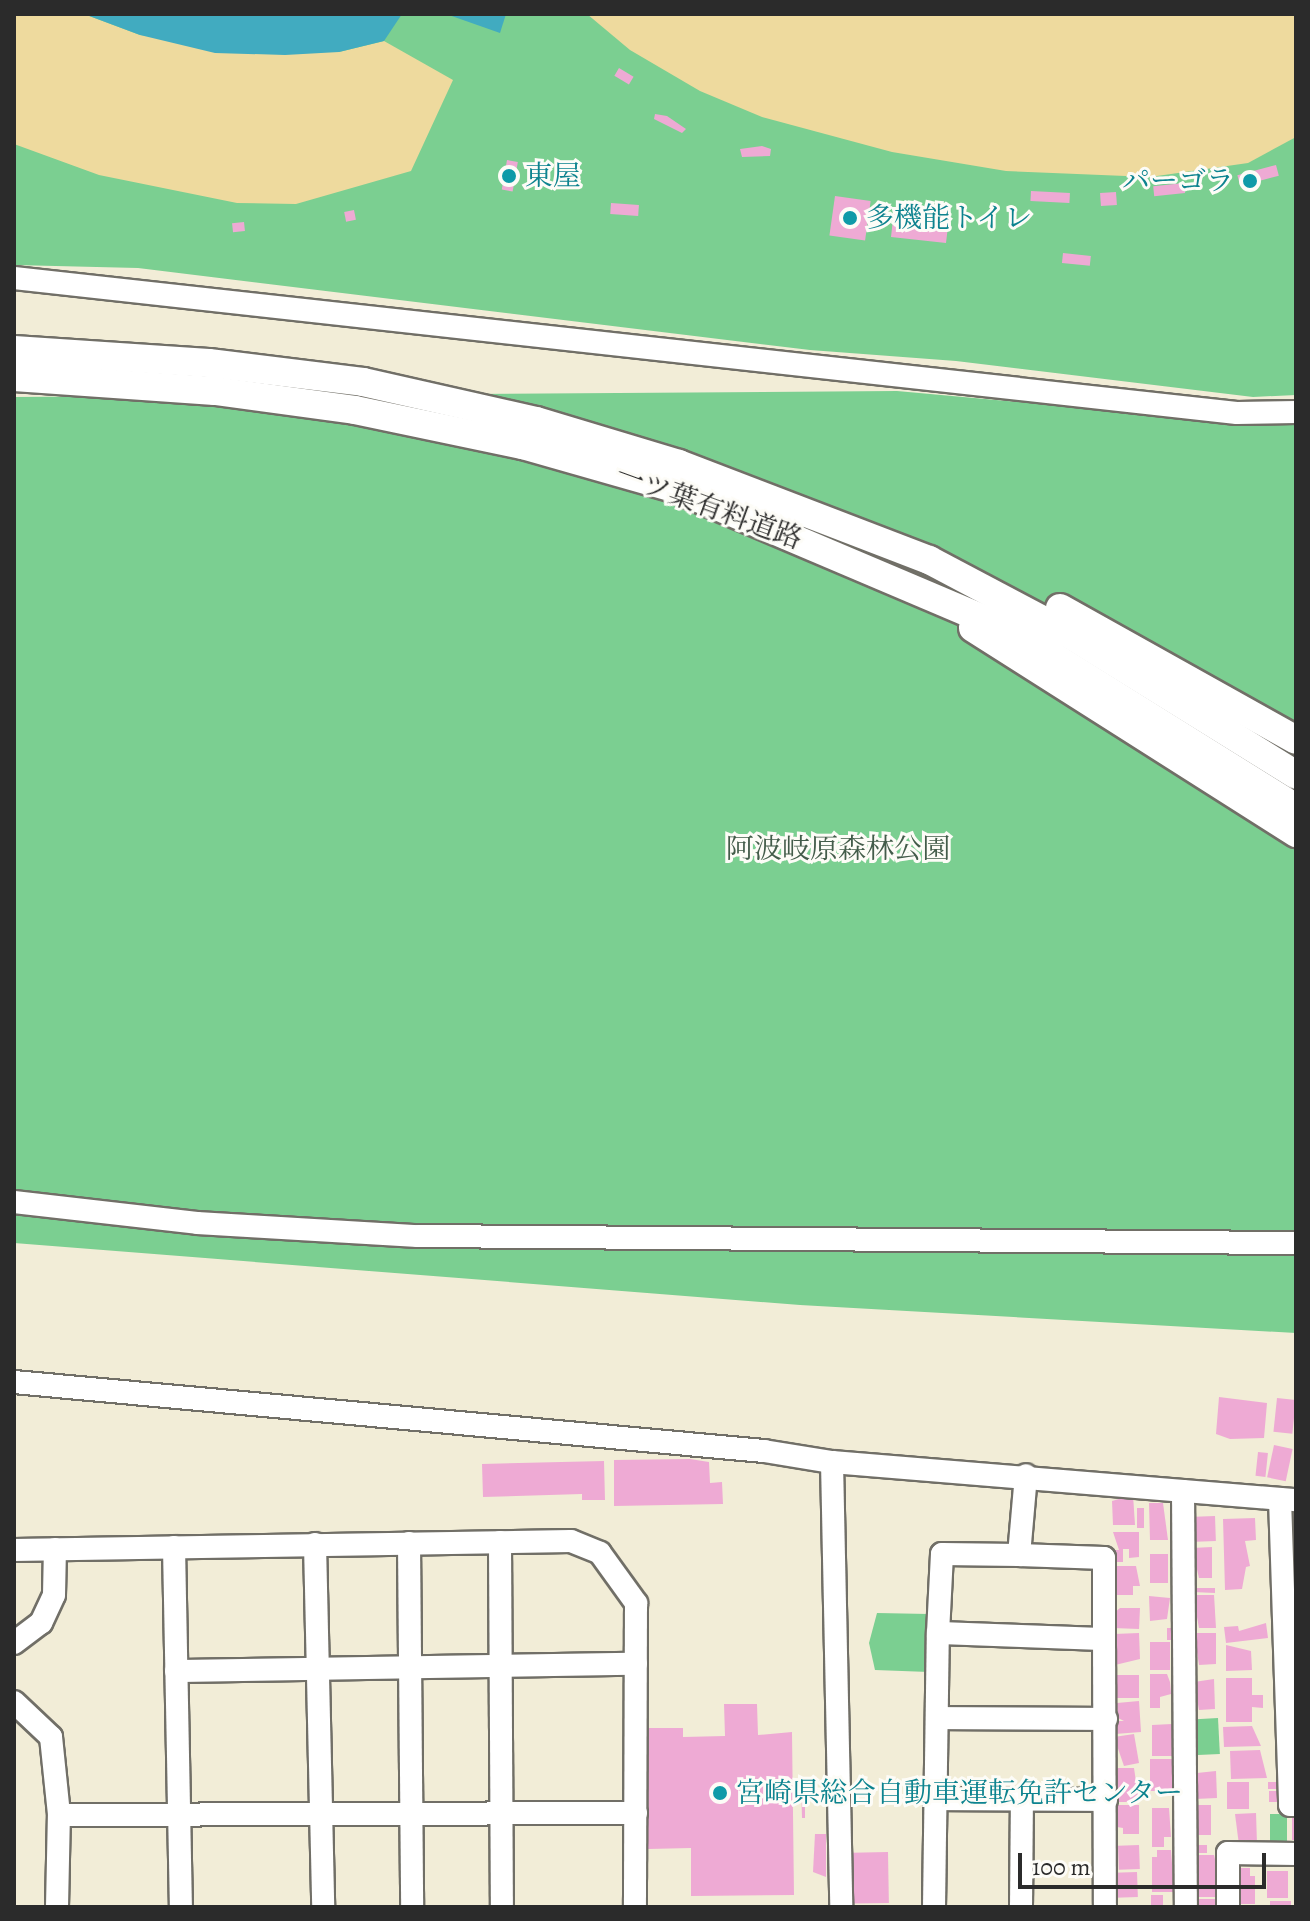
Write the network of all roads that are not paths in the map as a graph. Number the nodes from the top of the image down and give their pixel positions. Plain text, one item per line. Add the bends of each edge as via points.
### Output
1 (14, 278) edge
2 (14, 350) edge
3 (14, 377) edge
4 (1296, 412) edge
5 (929, 560) junction
6 (930, 594) junction
7 (1296, 740) edge
8 (1223, 742) junction
9 (1296, 775) edge
10 (1296, 808) edge
11 (1296, 833) edge
12 (14, 1188) edge
13 (14, 1202) edge
14 (250, 1222) junction
15 (1296, 1243) edge
16 (14, 1382) edge
17 (832, 1462) junction
18 (1026, 1475) junction
19 (1183, 1491) junction
20 (1288, 1500) edge
21 (500, 1542) junction
22 (409, 1543) junction
23 (315, 1544) junction
24 (174, 1547) junction
25 (55, 1549) junction
26 (14, 1550) edge
27 (1019, 1555) junction
28 (938, 1633) junction
29 (1104, 1639) junction
30 (14, 1643) edge
31 (636, 1664) junction
32 (501, 1667) junction
33 (411, 1670) junction
34 (176, 1671) junction
35 (319, 1671) junction
36 (14, 1702) edge
37 (937, 1718) junction
38 (1106, 1719) junction
39 (935, 1799) junction
40 (1106, 1800) junction
41 (1022, 1801) junction
42 (1296, 1805) edge
43 (323, 1811) junction
44 (413, 1811) junction
45 (503, 1812) junction
46 (180, 1813) junction
47 (636, 1813) junction
48 (59, 1815) junction
49 (1296, 1854) edge
50 (57, 1907) edge
51 (181, 1907) edge
52 (323, 1907) edge
53 (412, 1907) edge
54 (502, 1907) edge
55 (635, 1907) edge
56 (841, 1907) edge
57 (934, 1907) edge
58 (1021, 1907) edge
59 (1105, 1907) edge
60 (1186, 1907) edge
61 (1228, 1907) edge

1 - 4 street via 1237,413
2 - 5 main road, 一ツ葉有料道路 via 209,363 363,382 536,421 679,464
3 - 6 main road, 一ツ葉有料道路 via 215,391 355,410 523,445 677,489
5 - 7 main road via 971,566 1073,614
5 - 8 main road, 一ツ葉有料道路 via 1069,634
6 - 8 main road, 一ツ葉有料道路
6 - 11 main road via 986,638
8 - 9 main road, 一ツ葉有料道路
8 - 10 main road, 一ツ葉有料道路
12 - 14 street via 205,1210
13 - 14 street via 197,1223
14 - 15 street via 418,1236
16 - 17 street via 764,1451
17 - 18 street
17 - 56 street
18 - 19 street
18 - 27 street
19 - 20 street
19 - 60 street
20 - 42 street via 1290,1805
21 - 22 street
21 - 31 street via 571,1541 600,1553 636,1603
21 - 32 street
22 - 23 street
22 - 33 street
23 - 24 street
23 - 35 street
24 - 25 street
24 - 34 street
25 - 26 street
25 - 30 street via 54,1595 41,1623
27 - 28 street via 942,1554
27 - 29 street via 1104,1558
28 - 29 street
28 - 37 street
29 - 38 street
31 - 32 street
31 - 47 street
32 - 33 street
32 - 45 street
33 - 35 street
33 - 44 street
34 - 35 street
34 - 46 street
35 - 43 street
36 - 48 street via 51,1737
37 - 38 street
37 - 39 street
38 - 40 street
39 - 41 street
39 - 57 street
40 - 41 street
40 - 59 street
41 - 58 street
43 - 44 street
43 - 46 street
43 - 52 street
44 - 45 street
44 - 53 street
45 - 47 street
45 - 54 street
46 - 48 street
46 - 51 street
47 - 55 street
48 - 50 street
49 - 61 street via 1228,1853

